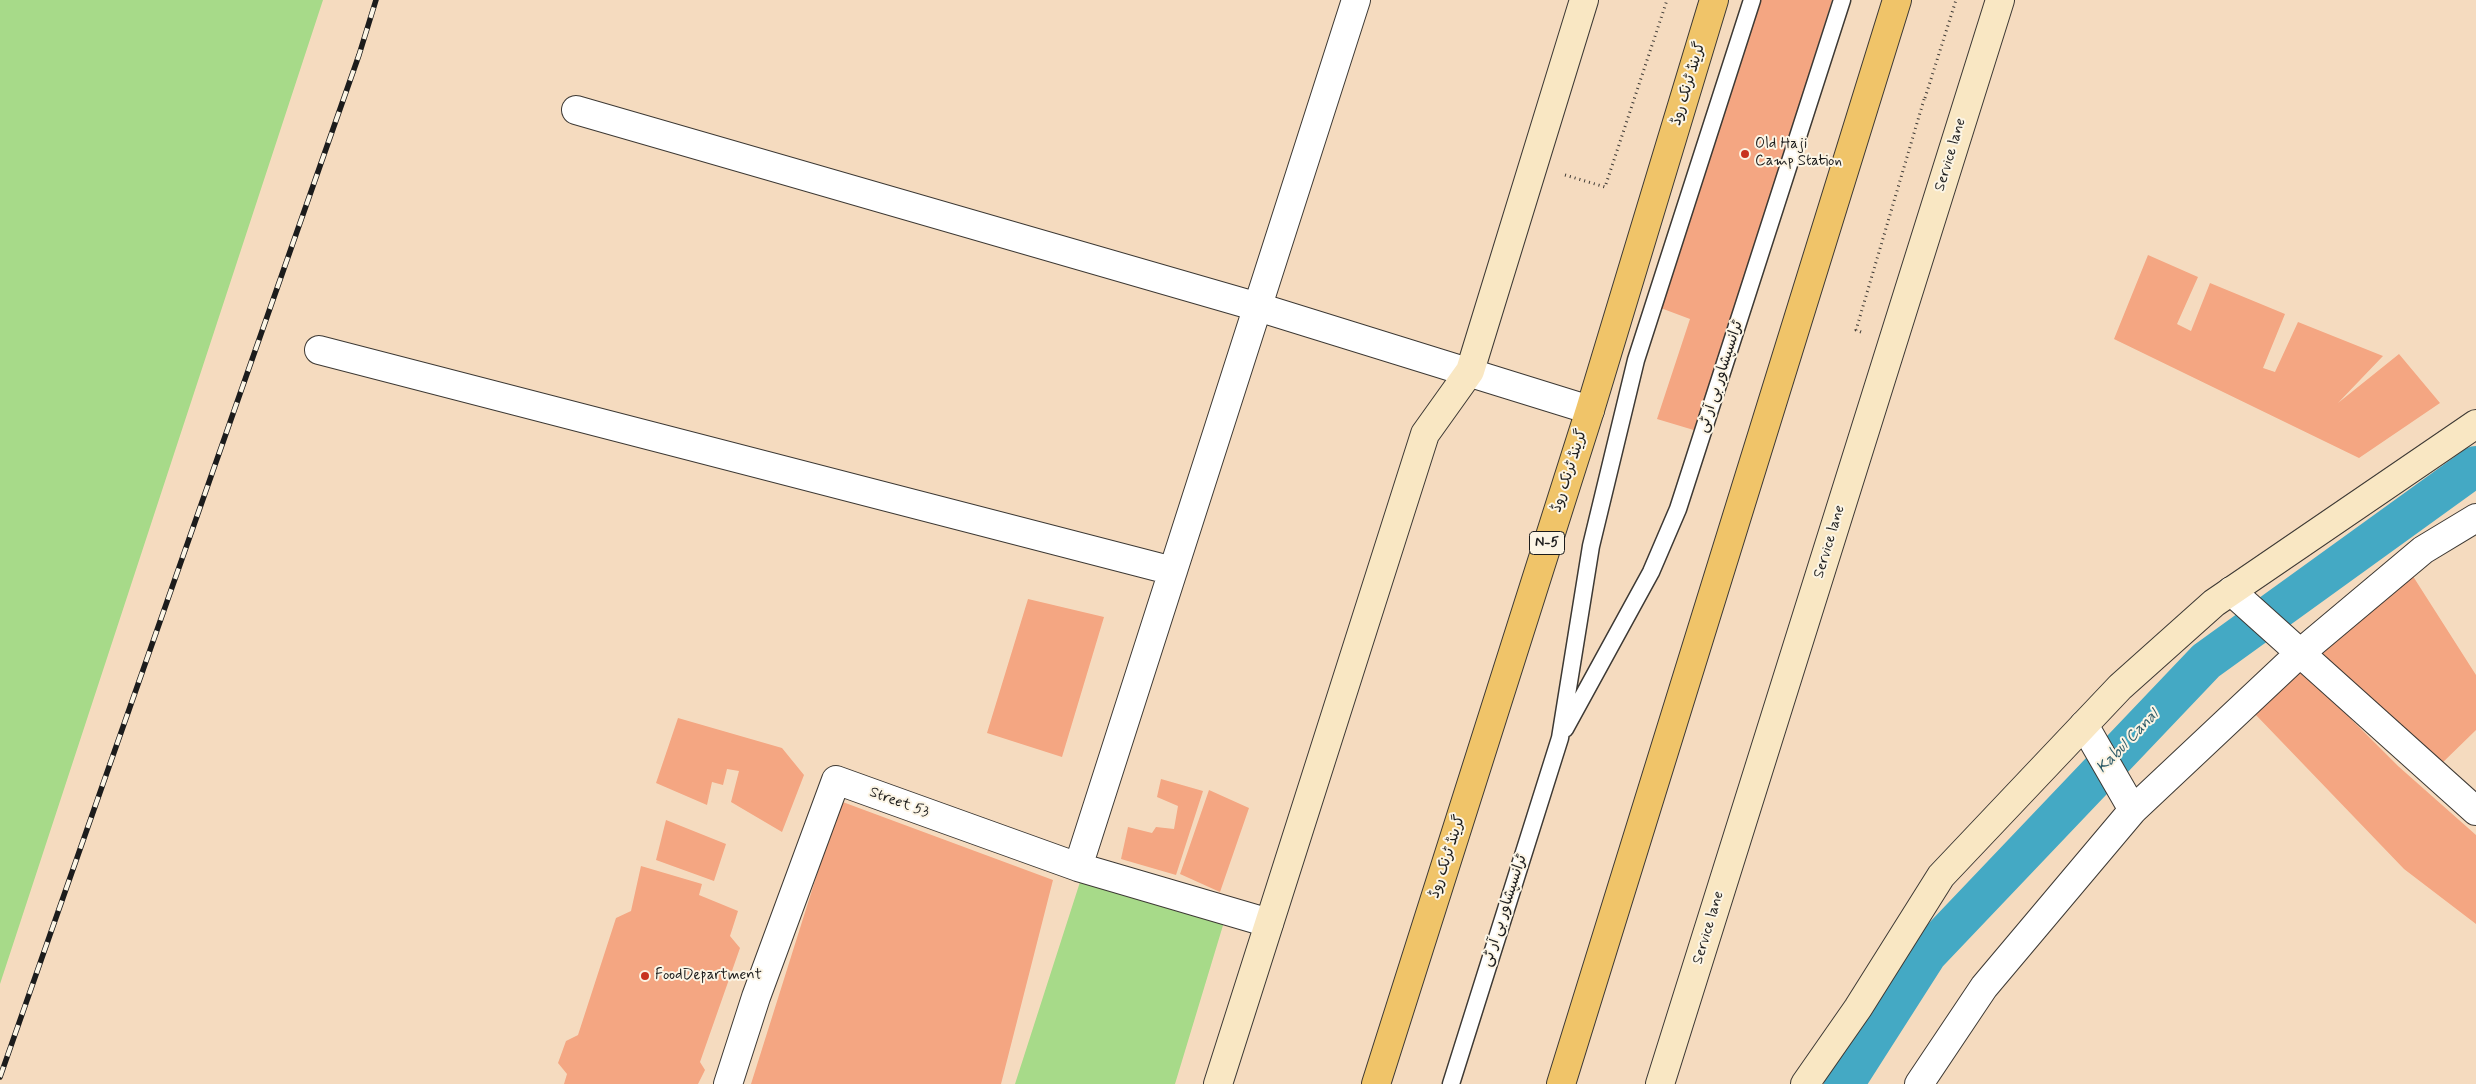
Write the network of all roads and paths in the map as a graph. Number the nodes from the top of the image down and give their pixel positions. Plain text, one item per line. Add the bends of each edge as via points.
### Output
1 (1356, 0) edge
2 (1584, 0) edge
3 (1667, 0) edge
4 (1714, 0) edge
5 (1752, 0) edge
6 (1842, 0) edge
7 (1897, 0) edge
8 (1956, 0) edge
9 (2000, 0) edge
10 (1925, 96) dead end
11 (1923, 103) junction
12 (576, 110) dead end
13 (1533, 166) junction
14 (1258, 307) junction
15 (1856, 330) dead end
16 (319, 350) dead end
17 (1470, 371) junction
18 (1590, 410) junction
19 (2476, 424) edge
20 (2476, 518) edge
21 (1173, 571) junction
22 (2236, 596) junction
23 (2294, 649) junction
24 (2090, 734) junction
25 (1560, 738) junction
26 (2131, 804) junction
27 (2476, 811) edge
28 (1078, 867) junction
29 (1269, 923) junction
30 (728, 1084) edge
31 (1218, 1084) edge
32 (1376, 1084) edge
33 (1451, 1084) edge
34 (1561, 1084) edge
35 (1660, 1084) edge
36 (1805, 1084) edge
37 (1919, 1084) edge

1 - 14 street
2 - 13 street
3 - 13 path via 1605,186
4 - 18 highway, گرینڈ ٹرنک روڈ / N-5
5 - 25 lane, ٹرانسپشاور بی آر ٹی via 1636,360 1591,546
6 - 25 lane, ٹرانسپشاور بی آر ٹی via 1678,509 1651,572
7 - 34 highway
8 - 11 path
9 - 35 street, Service lane
10 - 11 path
11 - 15 path
12 - 14 street
13 - 17 street
14 - 17 street
14 - 21 street
16 - 21 street
17 - 18 street
17 - 29 street via 1425,434
18 - 32 highway, گرینڈ ٹرنک روڈ / N-5
19 - 22 street
20 - 23 street via 2423,550
21 - 28 street
22 - 23 street
22 - 24 street via 2214,604 2120,687
23 - 26 street
23 - 27 street
24 - 26 street
24 - 36 street via 1941,876 1858,1008
25 - 33 lane, ٹرانسپشاور بی آر ٹی
26 - 37 street via 1984,987
28 - 29 street, Street 53
28 - 30 street, Street 53 via 836,780 756,997
29 - 31 street

